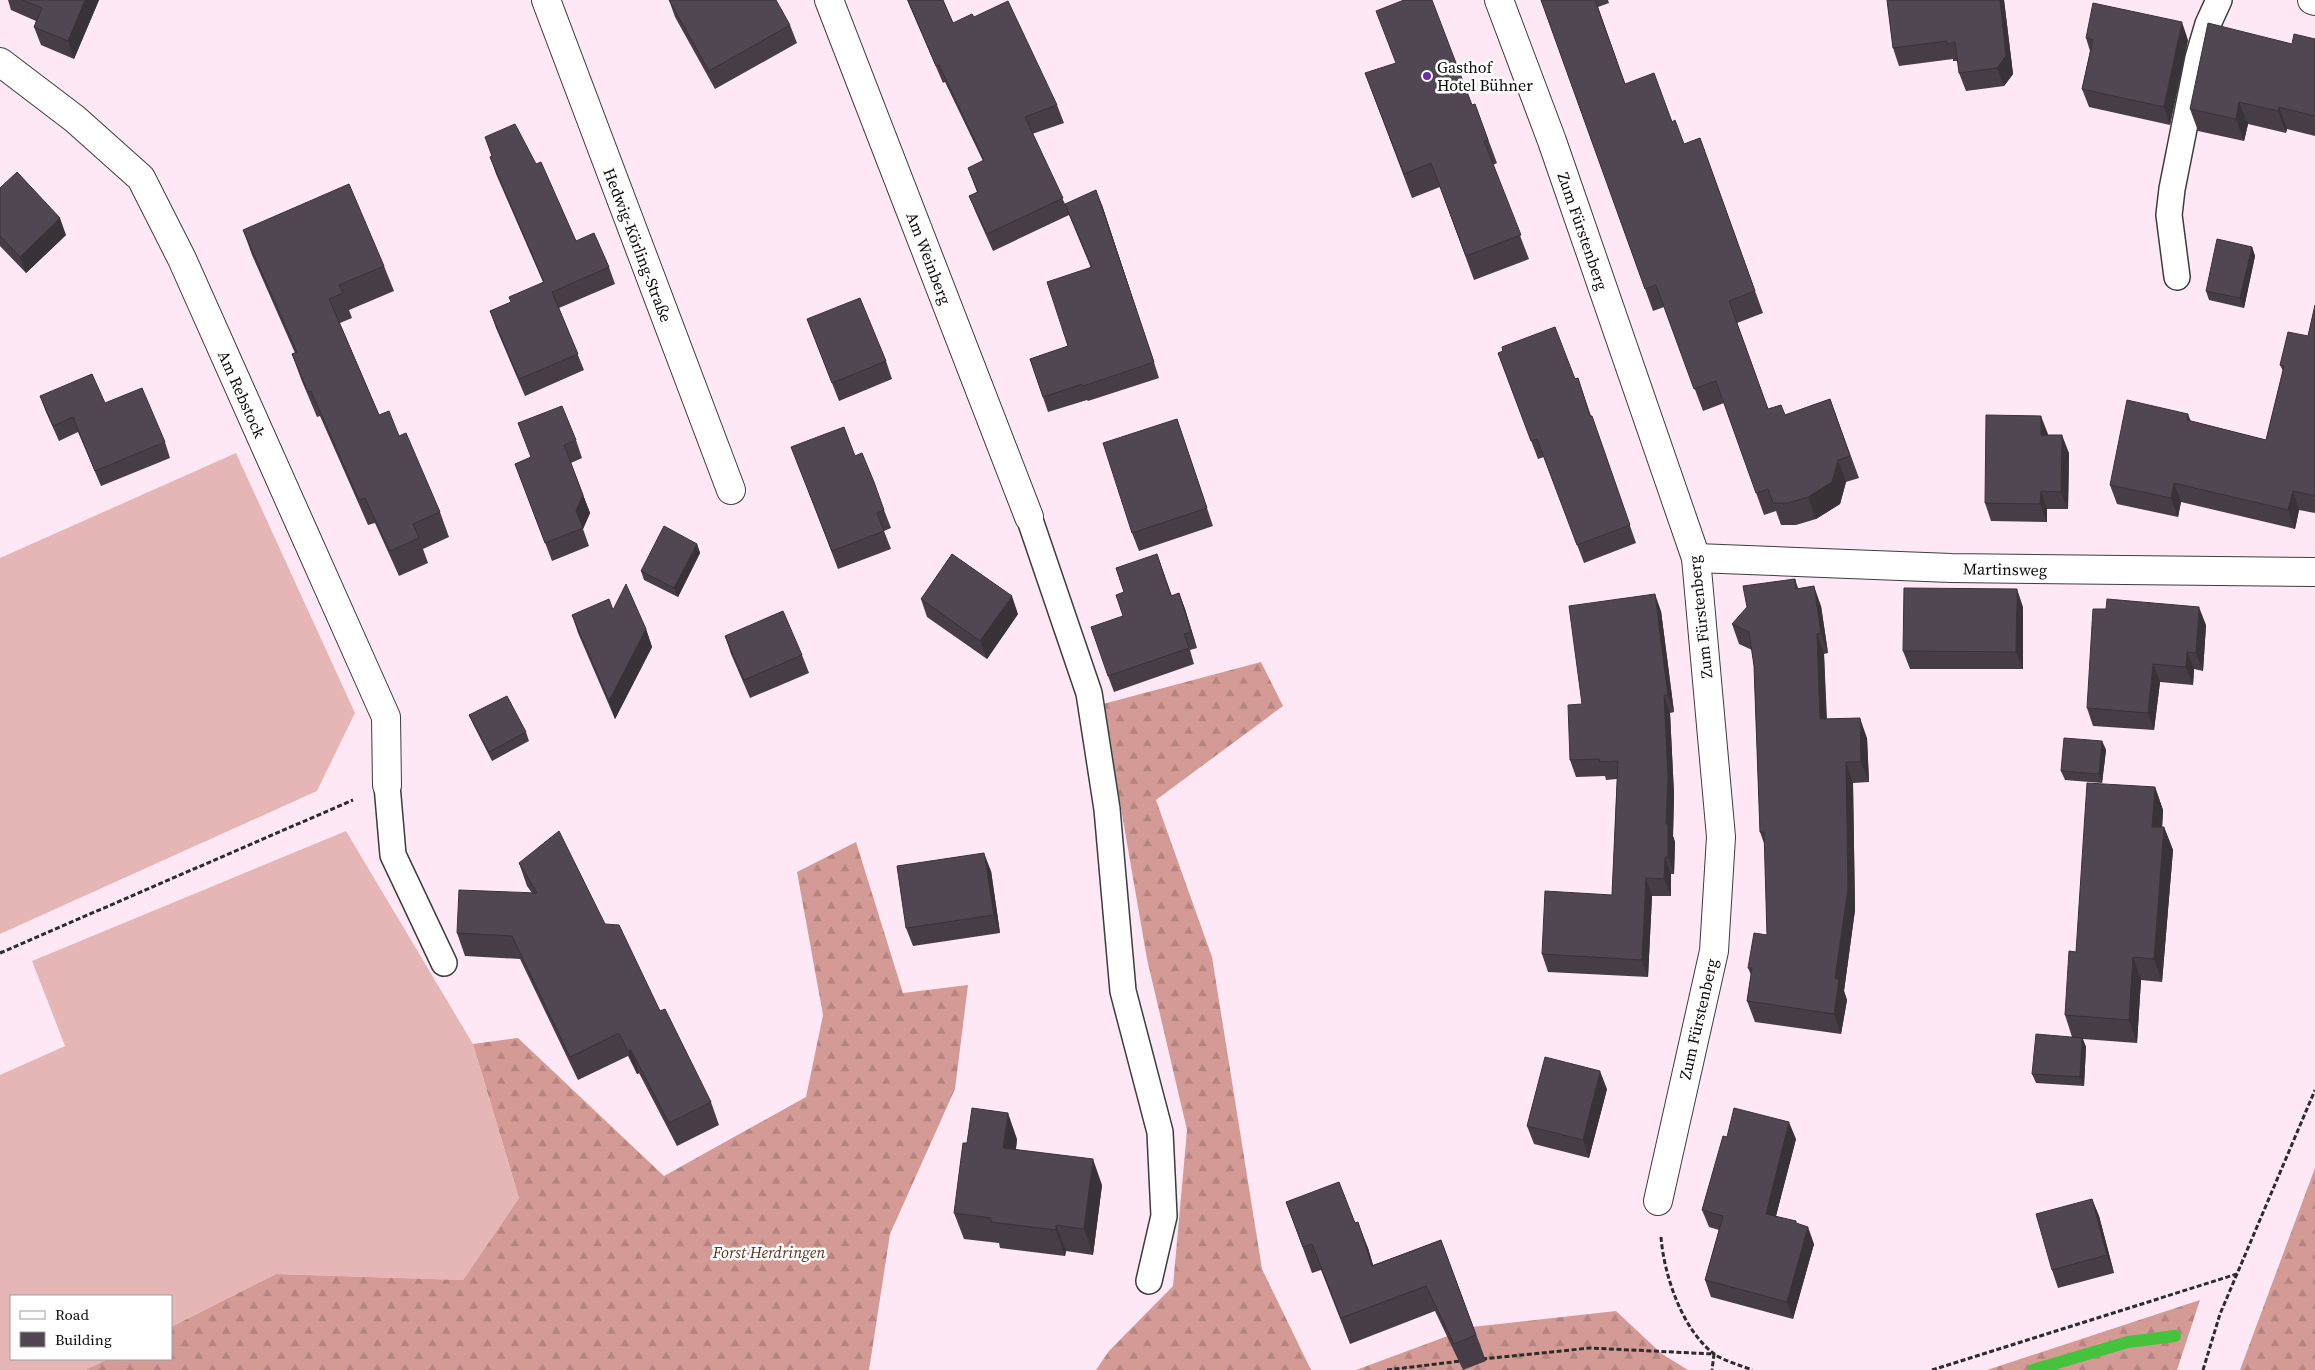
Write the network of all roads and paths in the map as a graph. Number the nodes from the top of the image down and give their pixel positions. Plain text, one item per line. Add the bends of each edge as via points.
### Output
1 (546, 0) edge
2 (829, 0) edge
3 (1499, 0) edge
4 (2219, 0) edge
5 (0, 62) edge
6 (2177, 277) dead end
7 (730, 490) dead end
8 (1029, 517) joint
9 (1696, 558) junction
10 (2315, 572) edge
11 (387, 785) junction
12 (0, 953) edge
13 (444, 963) dead end
14 (2315, 1090) edge
15 (1658, 1201) joint
16 (2237, 1274) junction
17 (1149, 1281) dead end
18 (1714, 1354) junction
19 (1475, 1360) edge
20 (1465, 1361) edge
21 (1387, 1370) edge
22 (1712, 1370) edge
23 (1752, 1370) edge
24 (1932, 1370) edge
25 (2203, 1370) edge

1 - 7 street, Hedwig-Körling-Straße
2 - 8 street, Am Weinberg
3 - 9 street, Zum Fürstenberg via 1552,141
4 - 6 lane via 2198,58 2172,189 2169,215
5 - 11 street, Am Rebstock via 75,119 141,178 182,259 386,717
8 - 17 lane via 1089,693 1107,809 1123,991 1160,1132 1164,1216
9 - 10 street, Martinsweg via 1951,568
9 - 15 street, Zum Fürstenberg via 1721,837 1714,951
11 - 12 path
11 - 13 lane via 393,855
14 - 16 path
15 - 18 path via 1662,1261 1696,1336
16 - 24 path
16 - 25 path via 2220,1314
18 - 19 path via 1590,1348
18 - 22 path
18 - 23 path
20 - 21 path

